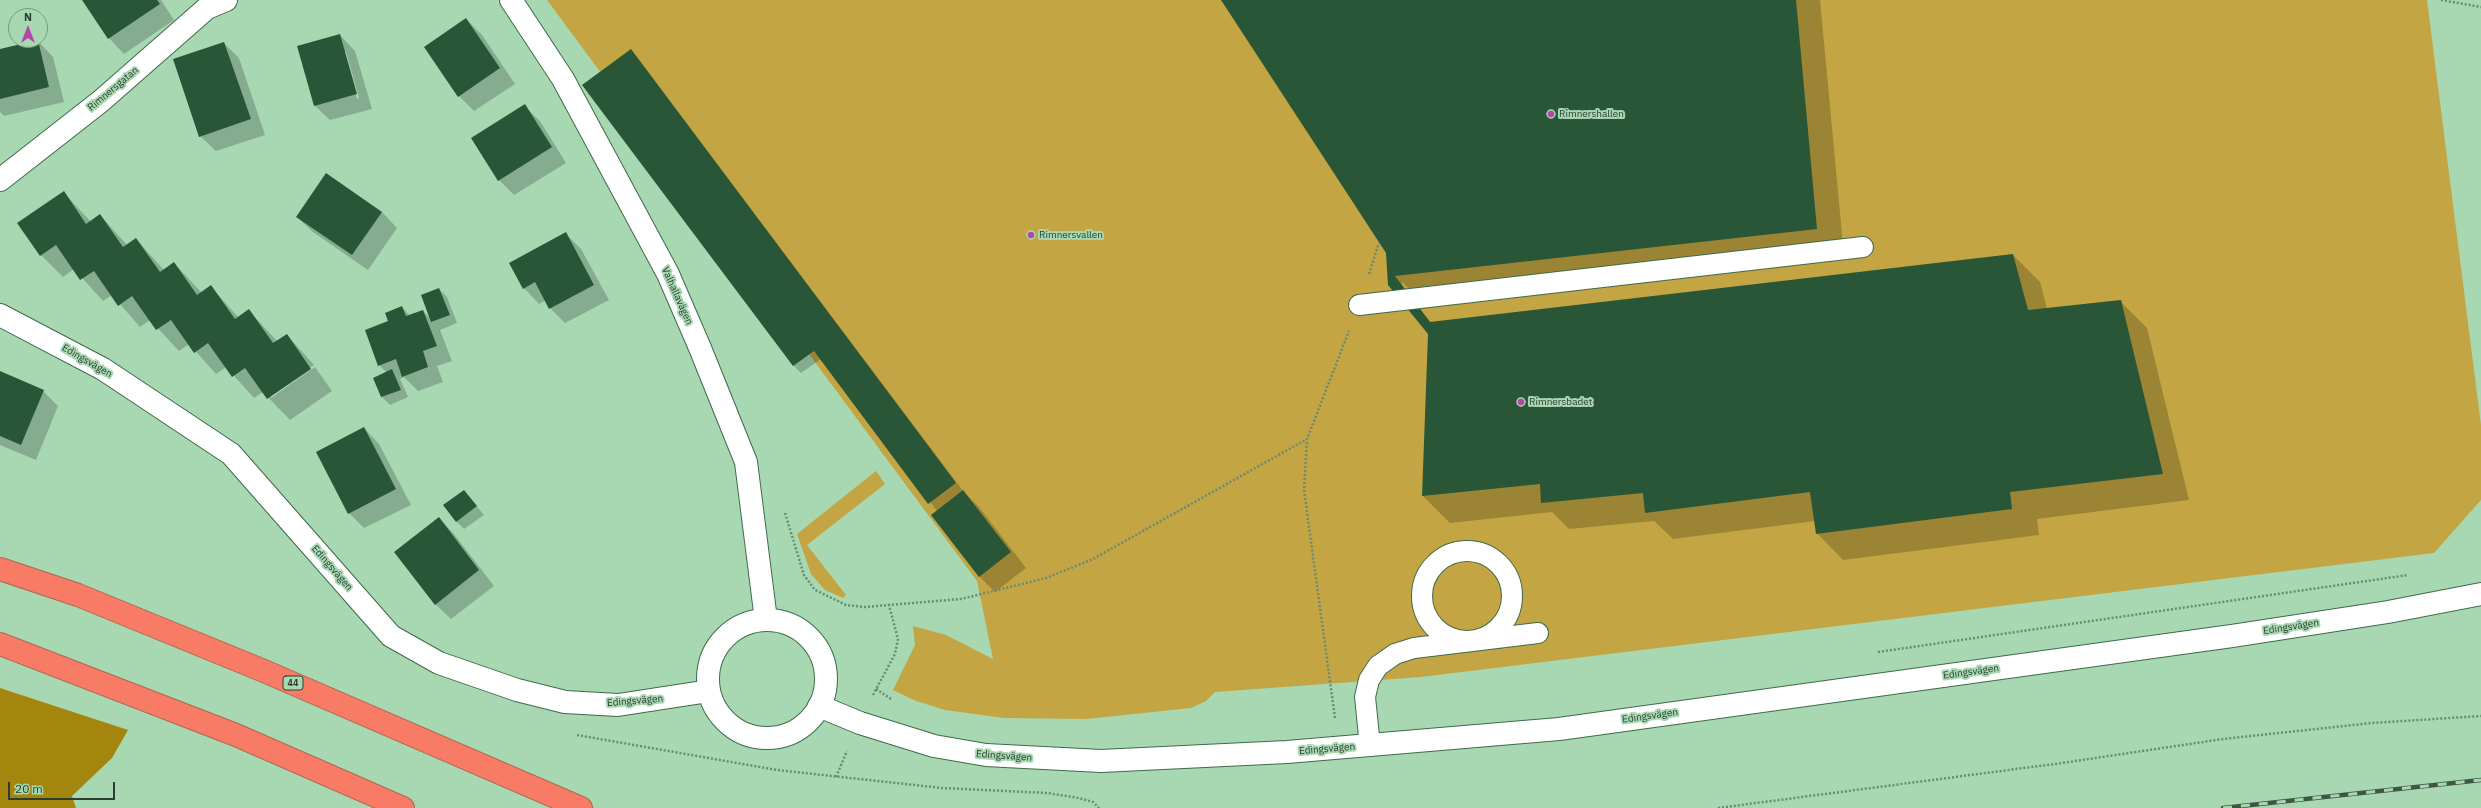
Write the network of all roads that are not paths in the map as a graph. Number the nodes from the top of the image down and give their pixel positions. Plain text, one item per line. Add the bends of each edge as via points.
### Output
1 (226, 0) edge
2 (511, 0) edge
3 (0, 180) edge
4 (1863, 247) dead end
5 (1360, 305) road end
6 (0, 315) edge
7 (0, 569) edge
8 (2481, 594) edge
9 (766, 620) junction
10 (1538, 633) dead end
11 (1473, 641) junction
12 (0, 644) edge
13 (709, 691) junction
14 (820, 706) junction
15 (1370, 746) junction
16 (403, 808) edge
17 (581, 808) edge

1 - 3 street, Rimnersgatan via 207,8 101,101
2 - 9 street, Valhallavägen via 563,79 668,274 700,348 746,462
4 - 5 lane
6 - 13 street, Edingsvägen via 103,369 231,454 391,636 439,663 517,690 565,702 618,705
7 - 17 highway, 44 via 78,595 264,671
8 - 15 street, Edingsvägen via 2388,612 2232,636 1598,723
9 - 13 street via 736,628 720,642 708,670
9 - 14 street via 796,628 820,652 826,678
10 - 11 lane
11 - 11 lane via 1488,636 1508,614 1512,598 1510,583 1503,569 1491,558 1477,552 1461,552 1446,556 1434,566 1426,579 1422,595 1424,610 1432,624 1443,634 1458,640
11 - 15 lane via 1414,648 1395,654 1378,666 1369,680 1365,697
12 - 16 highway via 236,735
13 - 14 street via 723,718 739,732 759,738 789,734 807,723
14 - 15 street, Edingsvägen via 860,723 934,746 986,755 1101,761

